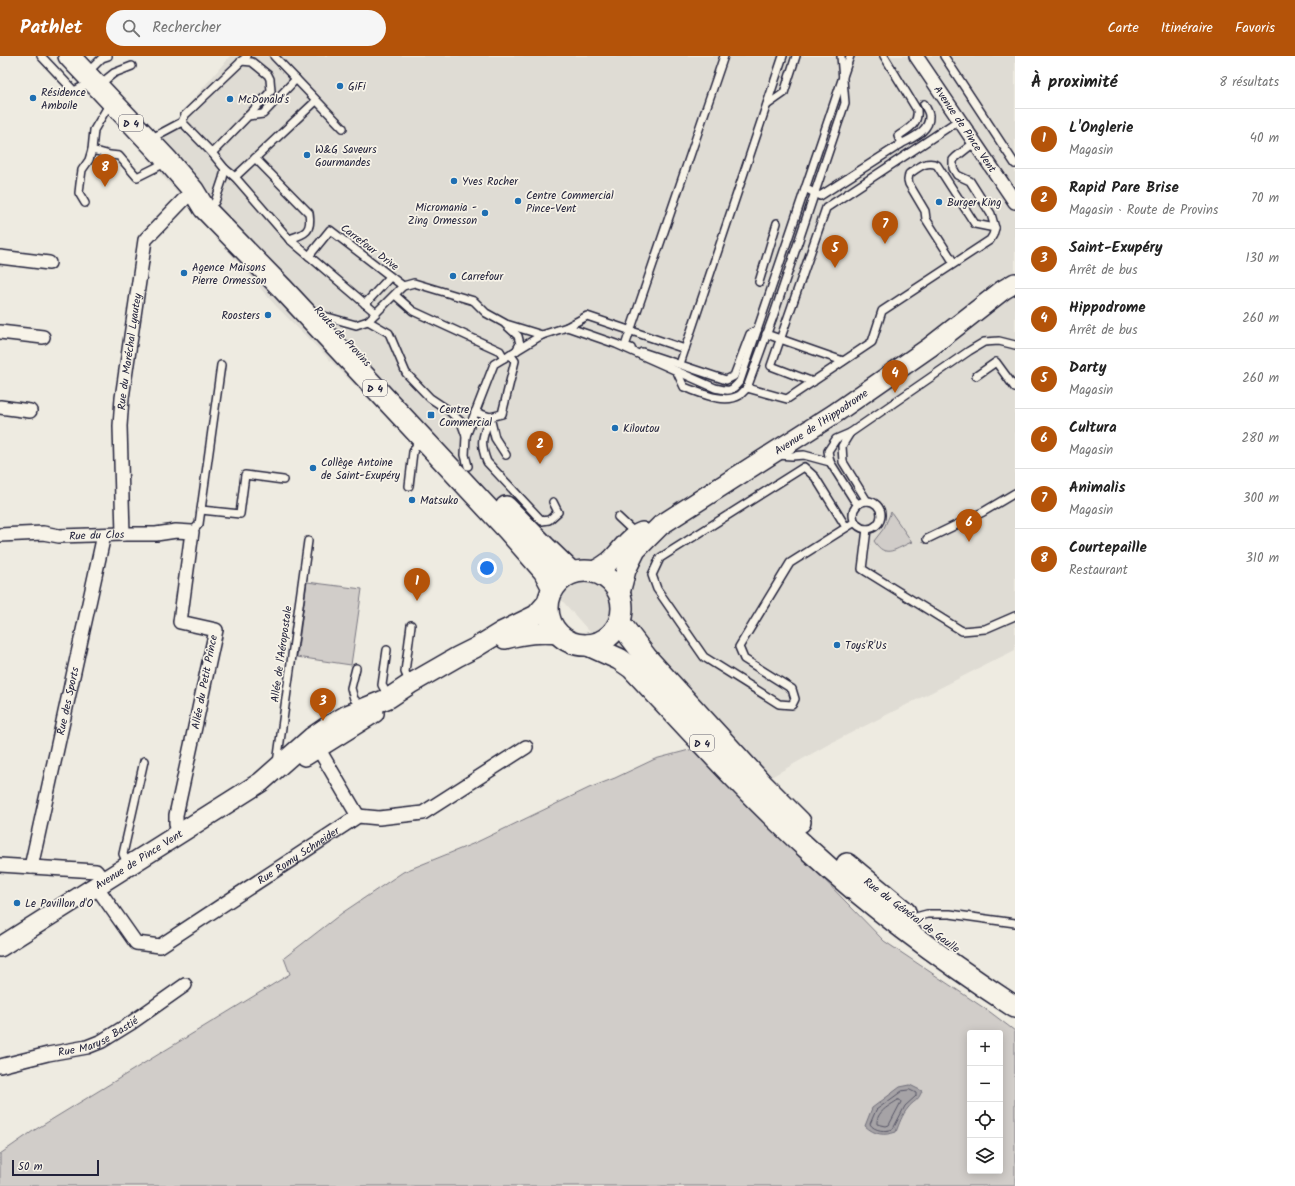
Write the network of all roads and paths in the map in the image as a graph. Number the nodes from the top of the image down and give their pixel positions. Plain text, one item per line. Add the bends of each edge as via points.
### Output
1 (41, 56) edge
2 (69, 56) edge
3 (108, 56) edge
4 (247, 56) edge
5 (274, 56) edge
6 (724, 56) edge
7 (783, 56) edge
8 (796, 56) edge
9 (842, 56) edge
10 (850, 56) edge
11 (884, 56) edge
12 (916, 56) edge
13 (944, 56) edge
14 (241, 61) junction
15 (132, 66) dead end
16 (296, 79) junction
17 (92, 80) junction
18 (316, 101) junction
19 (112, 102) junction
20 (924, 104) dead end
21 (767, 105) junction
22 (248, 116) junction
23 (959, 120) junction
24 (182, 122) junction
25 (343, 128) dead end
26 (148, 140) junction
27 (975, 142) junction
28 (901, 144) junction
29 (92, 150) junction
30 (212, 153) junction
31 (255, 158) junction
32 (168, 161) junction
33 (1015, 164) edge
34 (225, 169) junction
35 (235, 177) junction
36 (805, 188) junction
37 (193, 190) junction
38 (215, 202) junction
39 (1015, 202) edge
40 (85, 203) dead end
41 (777, 223) dead end
42 (995, 228) junction
43 (289, 238) junction
44 (309, 256) junction
45 (0, 257) edge
46 (49, 263) dead end
47 (954, 263) junction
48 (390, 277) junction
49 (760, 282) dead end
50 (1015, 283) edge
51 (403, 286) junction
52 (395, 295) junction
53 (365, 304) junction
54 (376, 314) junction
55 (324, 316) junction
56 (368, 321) junction
57 (506, 324) junction
58 (567, 327) junction
59 (756, 330) junction
60 (0, 332) edge
61 (766, 334) junction
62 (542, 335) junction
63 (43, 337) dead end
64 (780, 339) junction
65 (1015, 345) edge
66 (685, 349) junction
67 (510, 354) junction
68 (843, 361) junction
69 (221, 366) dead end
70 (678, 368) junction
71 (976, 376) dead end
72 (813, 382) junction
73 (747, 388) junction
74 (1015, 388) edge
75 (0, 407) edge
76 (30, 411) dead end
77 (475, 412) junction
78 (490, 417) junction
79 (850, 433) junction
80 (466, 436) junction
81 (420, 437) junction
82 (506, 455) dead end
83 (769, 455) junction
84 (830, 462) junction
85 (468, 466) junction
86 (283, 480) dead end
87 (409, 486) dead end
88 (1015, 493) edge
89 (867, 501) junction
90 (553, 502) dead end
91 (858, 504) junction
92 (201, 510) junction
93 (618, 517) dead end
94 (855, 522) junction
95 (660, 525) junction
96 (846, 527) junction
97 (867, 529) junction
98 (192, 532) junction
99 (0, 534) edge
100 (123, 534) junction
101 (636, 534) junction
102 (104, 535) junction
103 (927, 539) dead end
104 (308, 541) dead end
105 (594, 571) junction
106 (572, 573) junction
107 (620, 593) junction
108 (551, 594) junction
109 (1015, 616) edge
110 (620, 623) junction
111 (411, 624) dead end
112 (559, 634) junction
113 (588, 645) junction
114 (475, 648) junction
115 (387, 650) dead end
116 (356, 668) dead end
117 (410, 684) junction
118 (389, 698) junction
119 (363, 708) junction
120 (526, 747) dead end
121 (318, 748) junction
122 (144, 761) dead end
123 (276, 769) junction
124 (358, 816) junction
125 (178, 834) junction
126 (0, 865) edge
127 (128, 865) junction
128 (31, 867) junction
129 (100, 883) junction
130 (912, 918) junction
131 (1015, 923) edge
132 (0, 947) edge
133 (185, 985) dead end
134 (1015, 990) edge
135 (1015, 1007) edge
136 (0, 1066) edge

1 - 17 lane via 74,91
2 - 17 main road, Route de Provins / D 4
3 - 17 lane via 102,58
4 - 14 lane
5 - 16 lane
6 - 70 lane via 624,346
7 - 21 lane
8 - 21 lane via 784,93
9 - 61 lane via 845,102
10 - 36 lane
11 - 28 lane via 917,110 915,124 898,136
12 - 23 street, Avenue de Pince Vent
13 - 33 lane
14 - 22 lane via 252,62 270,79 271,90
14 - 24 lane via 185,115
15 - 17 lane
16 - 18 lane
16 - 22 lane via 263,114
17 - 19 main road, Route de Provins / D 4
18 - 25 lane
18 - 31 lane
19 - 26 main road, Route de Provins / D 4
19 - 29 lane via 94,130
20 - 28 lane via 930,115 927,125 920,133
21 - 66 lane
22 - 30 lane
23 - 27 street, Avenue de Pince Vent
23 - 64 lane via 826,208
24 - 26 lane
24 - 30 lane
26 - 32 main road, Route de Provins / D 4
27 - 39 street, Avenue de Pince Vent
27 - 42 lane via 953,160 953,168 957,175 972,183 991,214
28 - 36 lane via 820,196
29 - 32 lane via 118,156 137,176
29 - 40 lane via 82,170 80,184 79,193
30 - 34 lane
31 - 35 lane
31 - 43 lane via 309,213 308,230 303,235
32 - 37 main road, Route de Provins / D 4
34 - 35 lane
34 - 38 lane
35 - 43 lane
36 - 59 lane
37 - 38 main road, Route de Provins / D 4
37 - 81 main road, Route de Provins / D 4 via 204,208
37 - 100 street, Rue du Maréchal Lyautey via 145,240 122,398 120,426
38 - 55 main road, Route de Provins / D 4
41 - 49 lane
42 - 47 lane via 990,240
42 - 47 lane via 975,224 936,164 928,163 910,174 909,184 925,212 926,219
43 - 44 lane
44 - 48 lane, Carrefour Drive via 330,230
44 - 53 lane
45 - 46 street
47 - 68 lane via 882,311 872,342
48 - 51 lane, Carrefour Drive
48 - 53 lane
50 - 83 main road, Avenue de l'Hippodrome via 895,372
51 - 52 lane
51 - 57 lane via 414,283 474,301 486,313
52 - 54 lane
52 - 67 lane via 413,311
53 - 54 lane
54 - 56 lane
55 - 56 lane via 356,325
55 - 85 main road, Route de Provins / D 4
56 - 80 lane via 388,333 406,373 430,398 461,422
57 - 62 lane
57 - 67 lane via 518,336 520,344
58 - 62 lane
58 - 66 lane via 587,316
58 - 70 lane
59 - 70 lane via 750,334 734,376 726,380
59 - 70 lane via 740,381 729,391 714,388
60 - 63 street
61 - 64 lane
61 - 73 lane
62 - 67 lane
64 - 68 lane
64 - 72 lane via 771,366
65 - 79 lane via 999,341 984,342
66 - 70 lane
67 - 77 lane via 494,364
67 - 78 lane via 514,361 502,414
68 - 72 lane
69 - 92 lane
70 - 73 lane via 684,387 711,397 730,398 740,395
71 - 74 lane via 996,362
72 - 73 lane via 787,399
75 - 76 street
77 - 78 lane
77 - 80 lane
78 - 82 lane via 495,438
78 - 90 lane via 482,441 482,451 487,462 542,521 549,520 558,512
79 - 84 lane via 836,439 828,451
79 - 89 lane via 842,446 843,462
80 - 85 lane via 465,455
81 - 87 lane via 413,452
81 - 108 main road, Route de Provins / D 4 via 544,571
83 - 84 lane via 804,454
83 - 95 main road, Avenue de l'Hippodrome
84 - 91 lane
85 - 106 main road, Route de Provins / D 4
86 - 92 lane via 245,475 240,514
88 - 103 lane via 983,512
89 - 91 lane
89 - 97 lane via 876,504 881,512 880,522
91 - 94 lane via 853,513
92 - 98 lane via 199,524
93 - 101 lane
94 - 96 lane
94 - 97 lane
95 - 101 main road, Avenue de l'Hippodrome
95 - 107 main road, Avenue de l'Hippodrome via 636,550 626,570
96 - 96 lane via 790,563 739,647 744,659 792,690 795,698 792,706 779,704 704,657 657,589 652,575 660,558 804,467 815,477
97 - 109 lane via 862,569 962,631 985,629
98 - 100 street, Rue du Clos
98 - 125 street, Allée du Petit Prince via 180,622 216,630 176,815
99 - 102 street, Rue du Clos
100 - 102 street, Rue du Clos
101 - 105 main road, Avenue de l'Hippodrome via 610,561
102 - 128 street, Rue des Sports
104 - 123 lane, Allée de l'Aéropostale
105 - 106 main road
105 - 107 main road via 609,579
106 - 108 main road via 562,579
107 - 110 main road via 623,606
108 - 112 main road via 548,612
108 - 114 main road, Avenue de Pince Vent via 536,615
110 - 113 main road via 608,638
110 - 130 main road, Rue du Général de Gaulle / D 4 via 646,657 764,786 813,834
111 - 117 lane via 405,672
112 - 113 main road via 578,644
112 - 114 main road, Avenue de Pince Vent via 528,634
113 - 135 main road, D 4 via 632,668 766,809 869,902 978,983
114 - 117 main road, Avenue de Pince Vent
115 - 118 lane via 382,685
116 - 119 lane via 352,688 354,698
117 - 118 main road, Avenue de Pince Vent
118 - 119 main road, Avenue de Pince Vent
118 - 121 main road, Avenue de Pince Vent via 376,712
119 - 123 main road, Avenue de Pince Vent via 328,726
120 - 124 street via 423,812 379,818
121 - 123 main road, Avenue de Pince Vent via 286,768
121 - 124 street
122 - 127 lane via 123,854
123 - 125 main road, Avenue de Pince Vent via 261,782
124 - 129 street, Rue Romy Schneider via 160,946 136,943
125 - 127 main road, Avenue de Pince Vent
126 - 128 street
127 - 129 main road, Avenue de Pince Vent
128 - 129 street via 96,871
129 - 132 main road, Avenue de Pince Vent
130 - 131 lane via 927,914 950,914
130 - 134 main road, Rue du Général de Gaulle / D 4
133 - 136 street, Rue Maryse Bastié via 102,1041 87,1047

